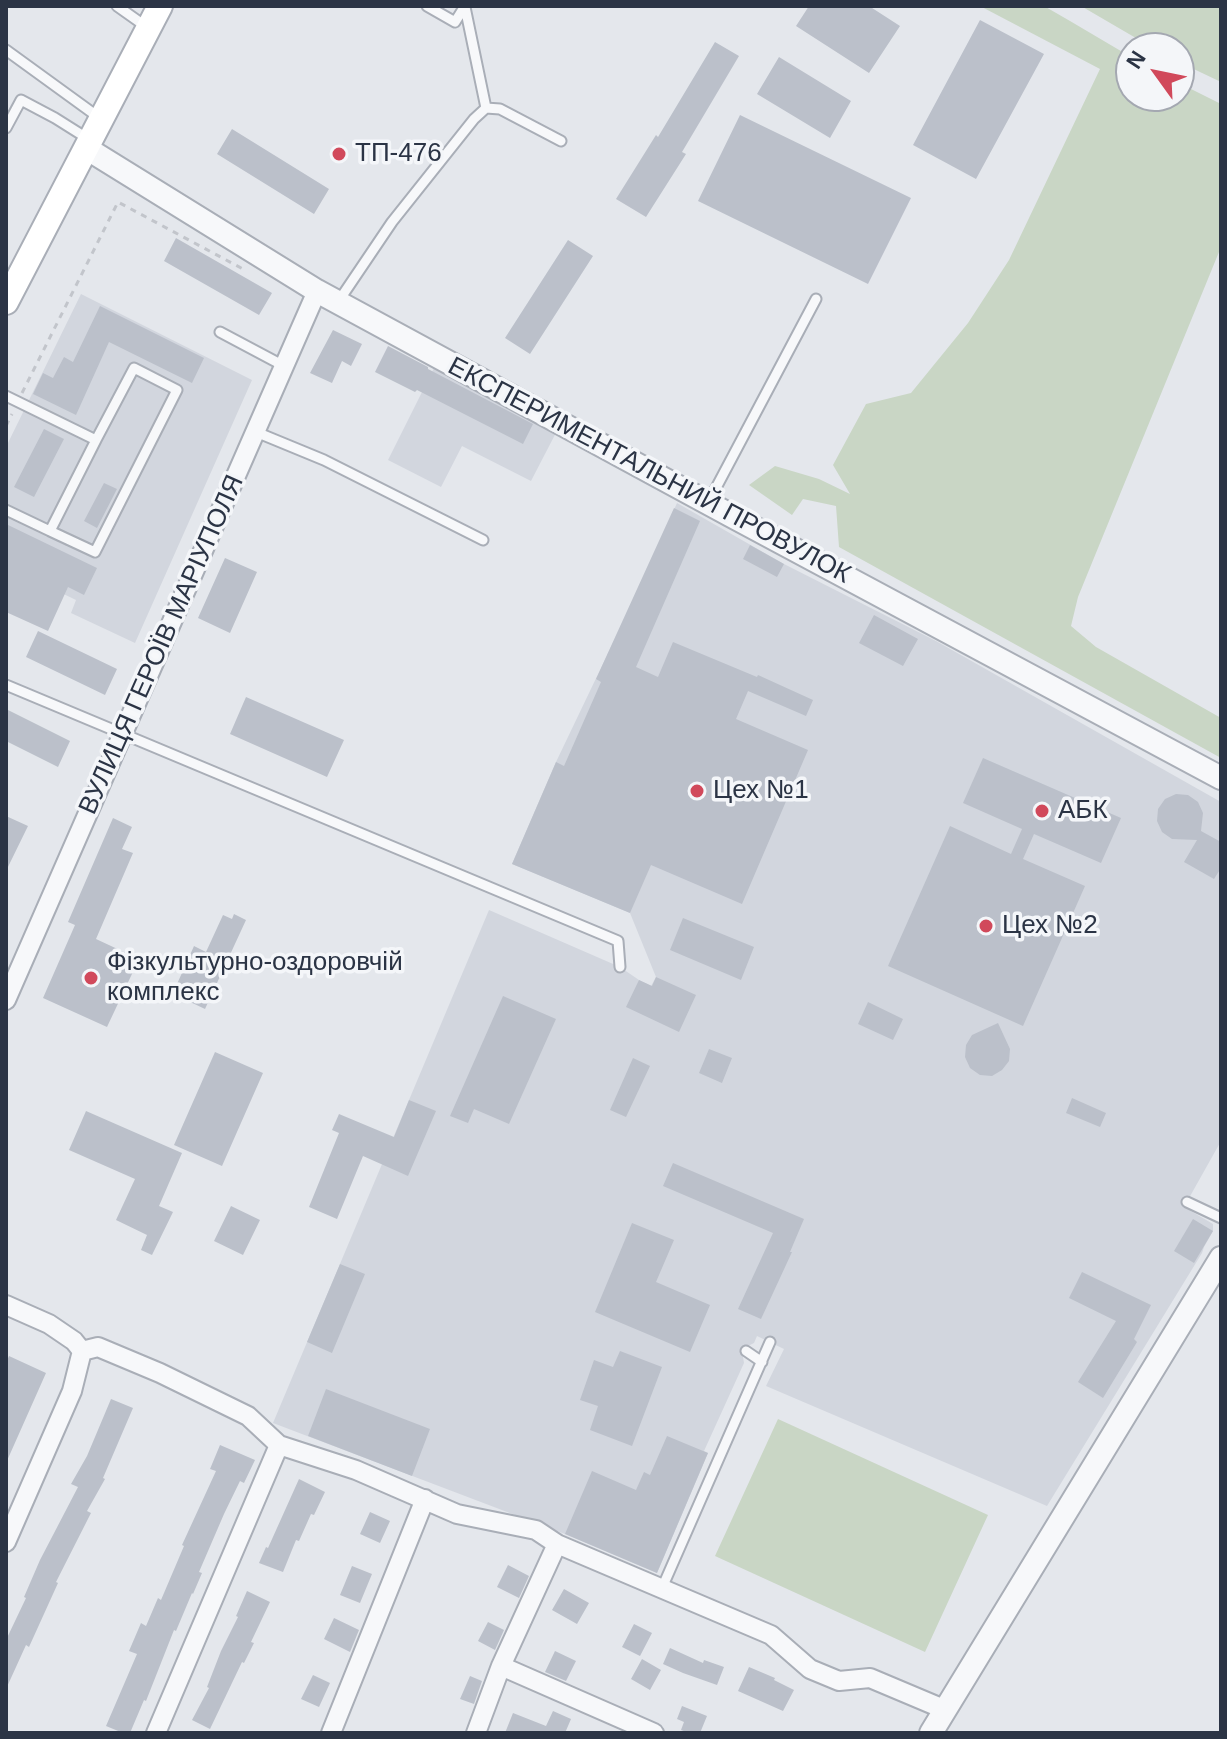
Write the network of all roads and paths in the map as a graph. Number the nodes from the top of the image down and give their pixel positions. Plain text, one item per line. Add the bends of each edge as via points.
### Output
1 (117, 6) edge
2 (160, 6) edge
3 (427, 6) edge
4 (465, 6) edge
5 (148, 28) junction
6 (6, 50) edge
7 (486, 108) junction
8 (101, 119) junction
9 (6, 128) edge
10 (561, 141) dead end
11 (86, 148) junction
12 (242, 268) dead end
13 (9, 291) edge
14 (317, 291) junction
15 (816, 299) dead end
16 (338, 302) junction
17 (220, 332) dead end
18 (284, 366) junction
19 (6, 396) edge
20 (18, 402) junction
21 (6, 426) edge
22 (256, 432) junction
23 (96, 440) junction
24 (708, 503) junction
25 (6, 510) edge
26 (50, 531) junction
27 (483, 540) dead end
28 (6, 685) edge
29 (123, 734) junction
30 (1221, 778) edge
31 (620, 967) dead end
32 (6, 999) edge
33 (1187, 1202) dead end
34 (1221, 1218) edge
35 (1221, 1258) edge
36 (6, 1305) edge
37 (770, 1342) dead end
38 (82, 1351) junction
39 (746, 1351) dead end
40 (762, 1362) junction
41 (279, 1445) junction
42 (425, 1499) junction
43 (6, 1542) edge
44 (557, 1544) junction
45 (662, 1588) junction
46 (501, 1666) junction
47 (946, 1710) junction
48 (156, 1733) edge
49 (331, 1733) edge
50 (476, 1733) edge
51 (654, 1733) edge
52 (931, 1733) edge

1 - 5 lane
2 - 5 main road
3 - 4 lane via 455,22
4 - 7 lane
5 - 8 main road
6 - 8 lane
7 - 10 lane via 500,109
7 - 16 lane via 392,222
8 - 11 main road
9 - 11 lane via 21,100 82,135
11 - 13 main road
11 - 14 street, ЕКСПЕРИМЕНТАЛЬНИЙ ПРОВУЛОК
12 - 20 path via 118,202
14 - 16 street, ЕКСПЕРИМЕНТАЛЬНИЙ ПРОВУЛОК
14 - 18 street, ВУЛИЦЯ ГЕРОЇВ МАРІУПОЛЯ
15 - 24 lane
16 - 24 street, ЕКСПЕРИМЕНТАЛЬНИЙ ПРОВУЛОК
17 - 18 lane
18 - 22 street, ВУЛИЦЯ ГЕРОЇВ МАРІУПОЛЯ
19 - 20 lane
20 - 21 path
20 - 23 lane
22 - 27 lane
22 - 29 street, ВУЛИЦЯ ГЕРОЇВ МАРІУПОЛЯ
23 - 26 lane
23 - 26 lane via 134,368 177,390 95,552
24 - 30 street, ЕКСПЕРИМЕНТАЛЬНИЙ ПРОВУЛОК via 727,522
25 - 26 lane
28 - 29 lane
29 - 31 lane via 618,941
29 - 32 street, ВУЛИЦЯ ГЕРОЇВ МАРІУПОЛЯ
33 - 34 lane
35 - 47 street
36 - 38 street via 49,1324
37 - 40 lane
38 - 41 street via 98,1347 160,1373 248,1416
38 - 43 street via 72,1391
39 - 40 lane
40 - 45 lane
41 - 42 street
41 - 48 street
42 - 44 street via 457,1514 536,1530
42 - 49 street
44 - 45 street
44 - 46 street
45 - 47 street via 771,1635 810,1669 839,1681 870,1678
46 - 50 street
46 - 51 street
47 - 52 street

